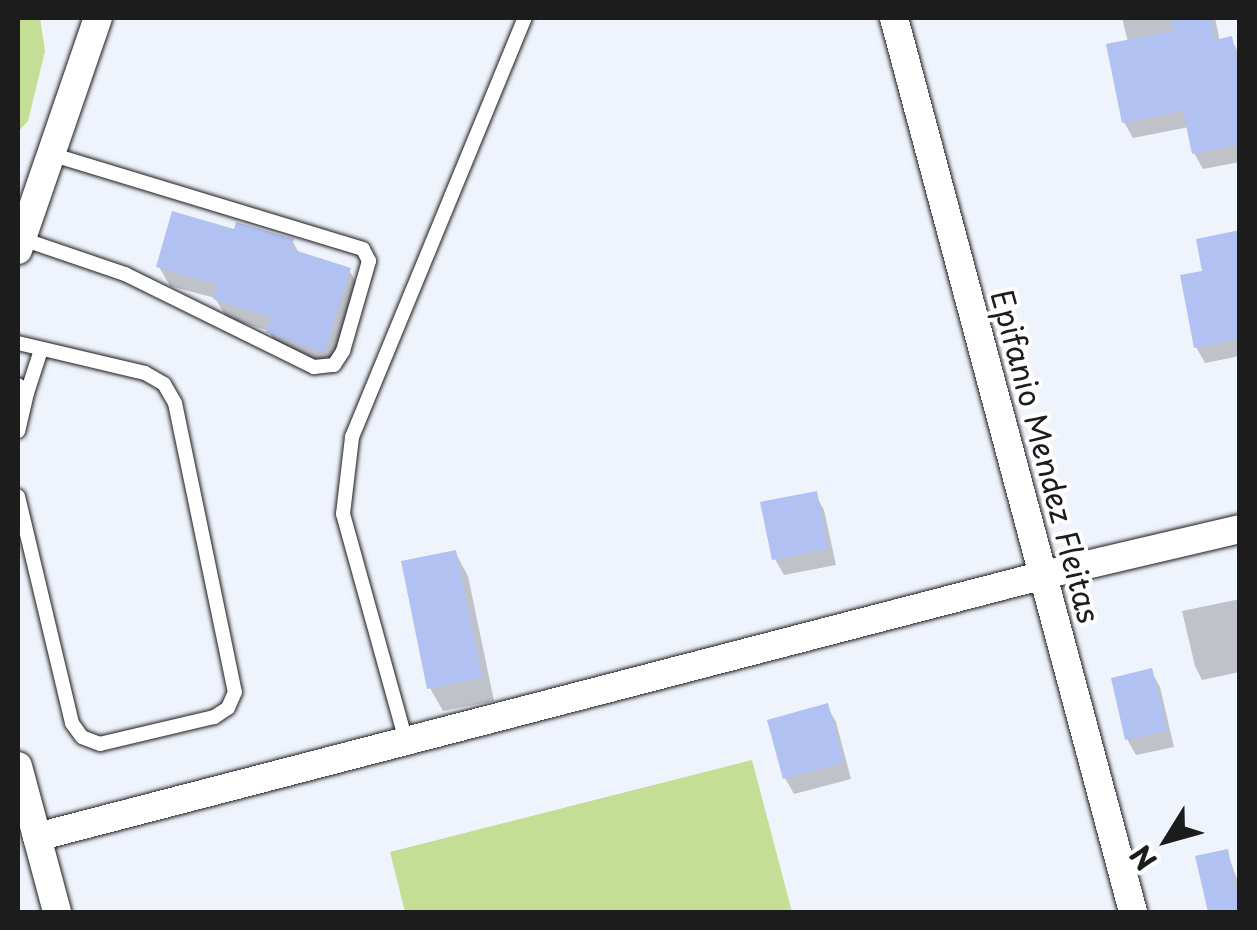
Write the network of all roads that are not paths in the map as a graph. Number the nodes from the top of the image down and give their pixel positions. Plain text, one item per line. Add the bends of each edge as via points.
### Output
1 (98, 18) edge
2 (525, 18) edge
3 (894, 18) edge
4 (50, 154) junction
5 (20, 245) edge
6 (18, 343) edge
7 (41, 350) junction
8 (22, 389) edge
9 (18, 431) edge
10 (18, 496) edge
11 (1240, 530) edge
12 (1044, 575) junction
13 (406, 741) junction
14 (18, 766) edge
15 (36, 837) junction
16 (57, 912) edge
17 (1133, 912) edge

1 - 4 street
2 - 13 lane via 352,437 343,514
3 - 12 street, Epifanio Mendez Fleitas
4 - 5 street
4 - 5 lane via 363,249 369,261 344,350 334,365 314,367 124,274
6 - 7 lane
7 - 8 lane
7 - 10 lane via 145,372 164,384 175,403 235,692 228,708 100,744 82,737 72,723
8 - 9 lane
11 - 12 street
12 - 13 street
12 - 17 street, Epifanio Mendez Fleitas
13 - 15 street
14 - 15 street
15 - 16 street

